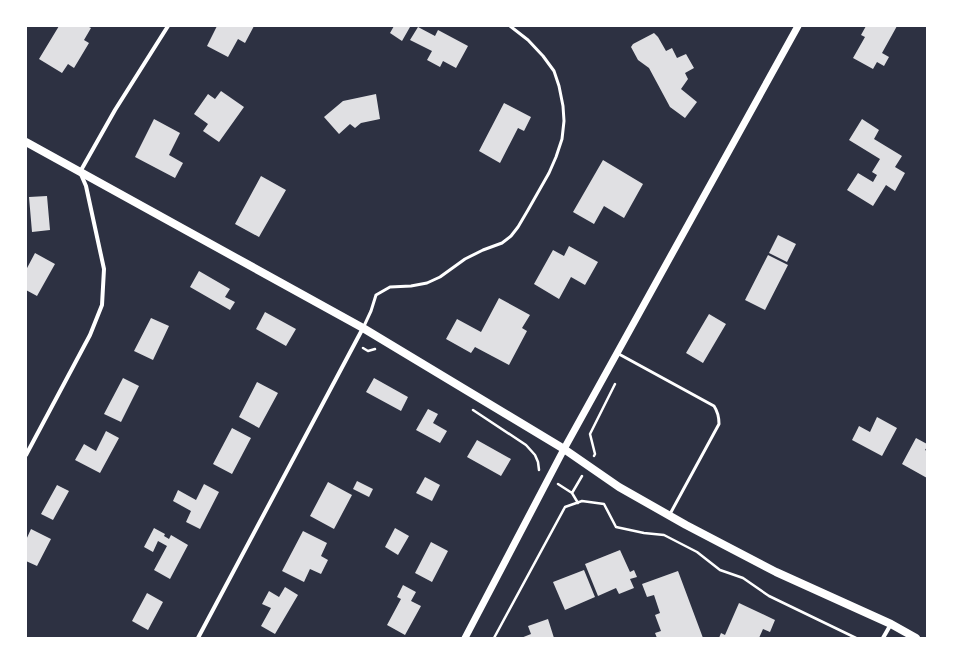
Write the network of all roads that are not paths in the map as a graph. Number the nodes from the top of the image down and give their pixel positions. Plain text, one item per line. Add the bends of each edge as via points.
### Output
1 (168, 26) edge
2 (510, 26) edge
3 (798, 26) edge
4 (26, 142) edge
5 (80, 172) junction
6 (363, 328) junction
7 (617, 353) junction
8 (564, 449) junction
9 (26, 455) edge
10 (669, 516) junction
11 (891, 624) junction
12 (198, 638) edge
13 (465, 638) edge
14 (883, 638) edge
15 (916, 638) edge

1 - 5 street via 115,110
2 - 6 lane via 544,56 554,71 564,121 556,157 511,236 502,243 465,259 427,283 390,288 376,295
3 - 7 street
4 - 5 main road
5 - 6 main road
5 - 9 street via 86,186 104,269 102,305 90,335
6 - 8 main road
6 - 12 street
7 - 8 street
7 - 10 lane via 714,406 719,418 719,424
8 - 10 main road via 619,487
8 - 13 street
10 - 11 main road via 776,572
11 - 14 street
11 - 15 main road

